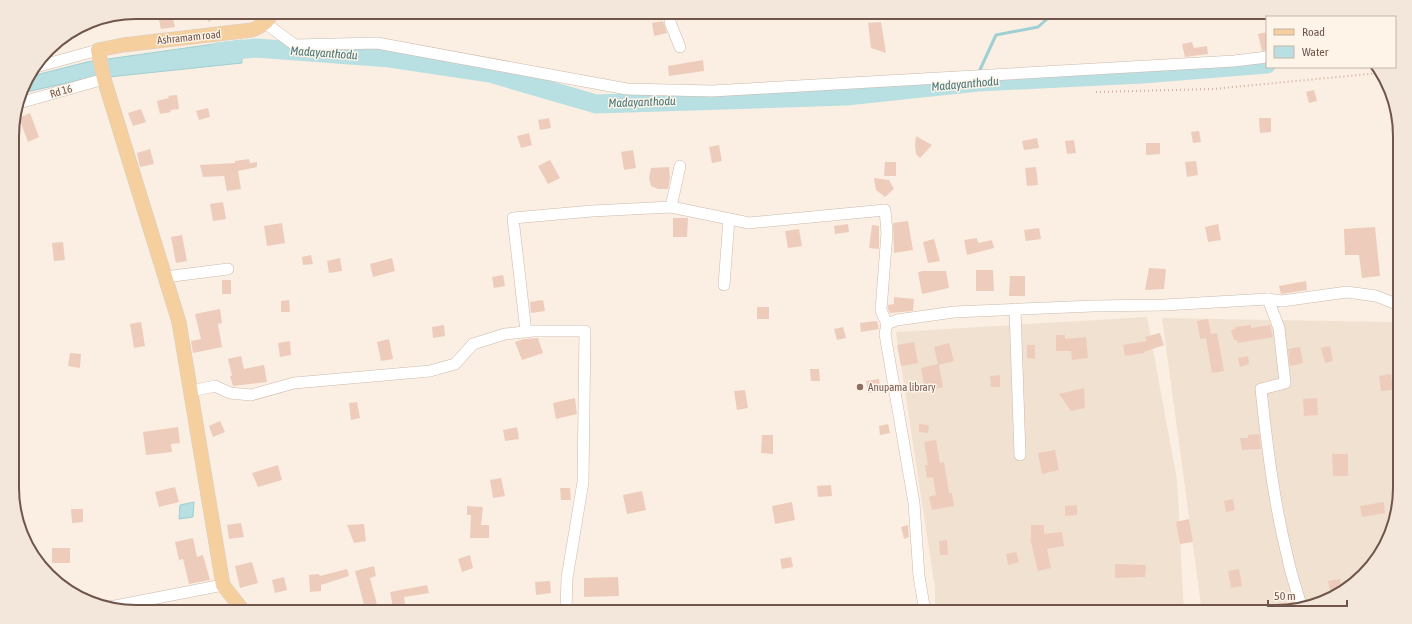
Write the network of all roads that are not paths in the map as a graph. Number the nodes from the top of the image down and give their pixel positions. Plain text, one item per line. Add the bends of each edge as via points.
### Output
1 (268, 19) edge
2 (270, 19) edge
3 (670, 19) edge
4 (680, 47) dead end
5 (98, 50) junction
6 (1266, 57) edge
7 (43, 65) edge
8 (104, 79) junction
9 (25, 101) edge
10 (680, 166) dead end
11 (671, 207) junction
12 (729, 219) junction
13 (228, 269) dead end
14 (165, 277) junction
15 (724, 285) dead end
16 (1268, 299) junction
17 (1393, 302) edge
18 (1016, 310) junction
19 (886, 324) junction
20 (526, 332) junction
21 (191, 391) junction
22 (1020, 455) dead end
23 (223, 585) junction
24 (1300, 603) edge
25 (131, 605) edge
26 (239, 605) edge
27 (566, 605) edge
28 (924, 605) edge

1 - 5 main road, Ashramam road via 252,30
2 - 6 street via 295,45 377,43 628,89 712,91
3 - 4 street
5 - 7 street
5 - 8 main road
8 - 9 street, Rd 16
8 - 14 main road
10 - 11 street
11 - 12 street
11 - 20 street via 592,210 513,218
12 - 15 street
12 - 19 street via 749,223 885,210 887,232 881,310
13 - 14 street
14 - 21 main road via 179,322
16 - 17 street via 1282,301 1347,292 1376,296
16 - 18 street
16 - 24 street via 1280,328 1285,383 1261,389 1266,440 1288,560
18 - 19 street via 954,312 897,320
18 - 22 street
19 - 28 street via 885,334 914,503 919,576
20 - 21 street via 505,334 473,344 455,364 430,371 294,383 251,395 230,393 214,386
20 - 27 street via 585,331 583,482 567,578
21 - 23 main road
23 - 25 street
23 - 26 main road

